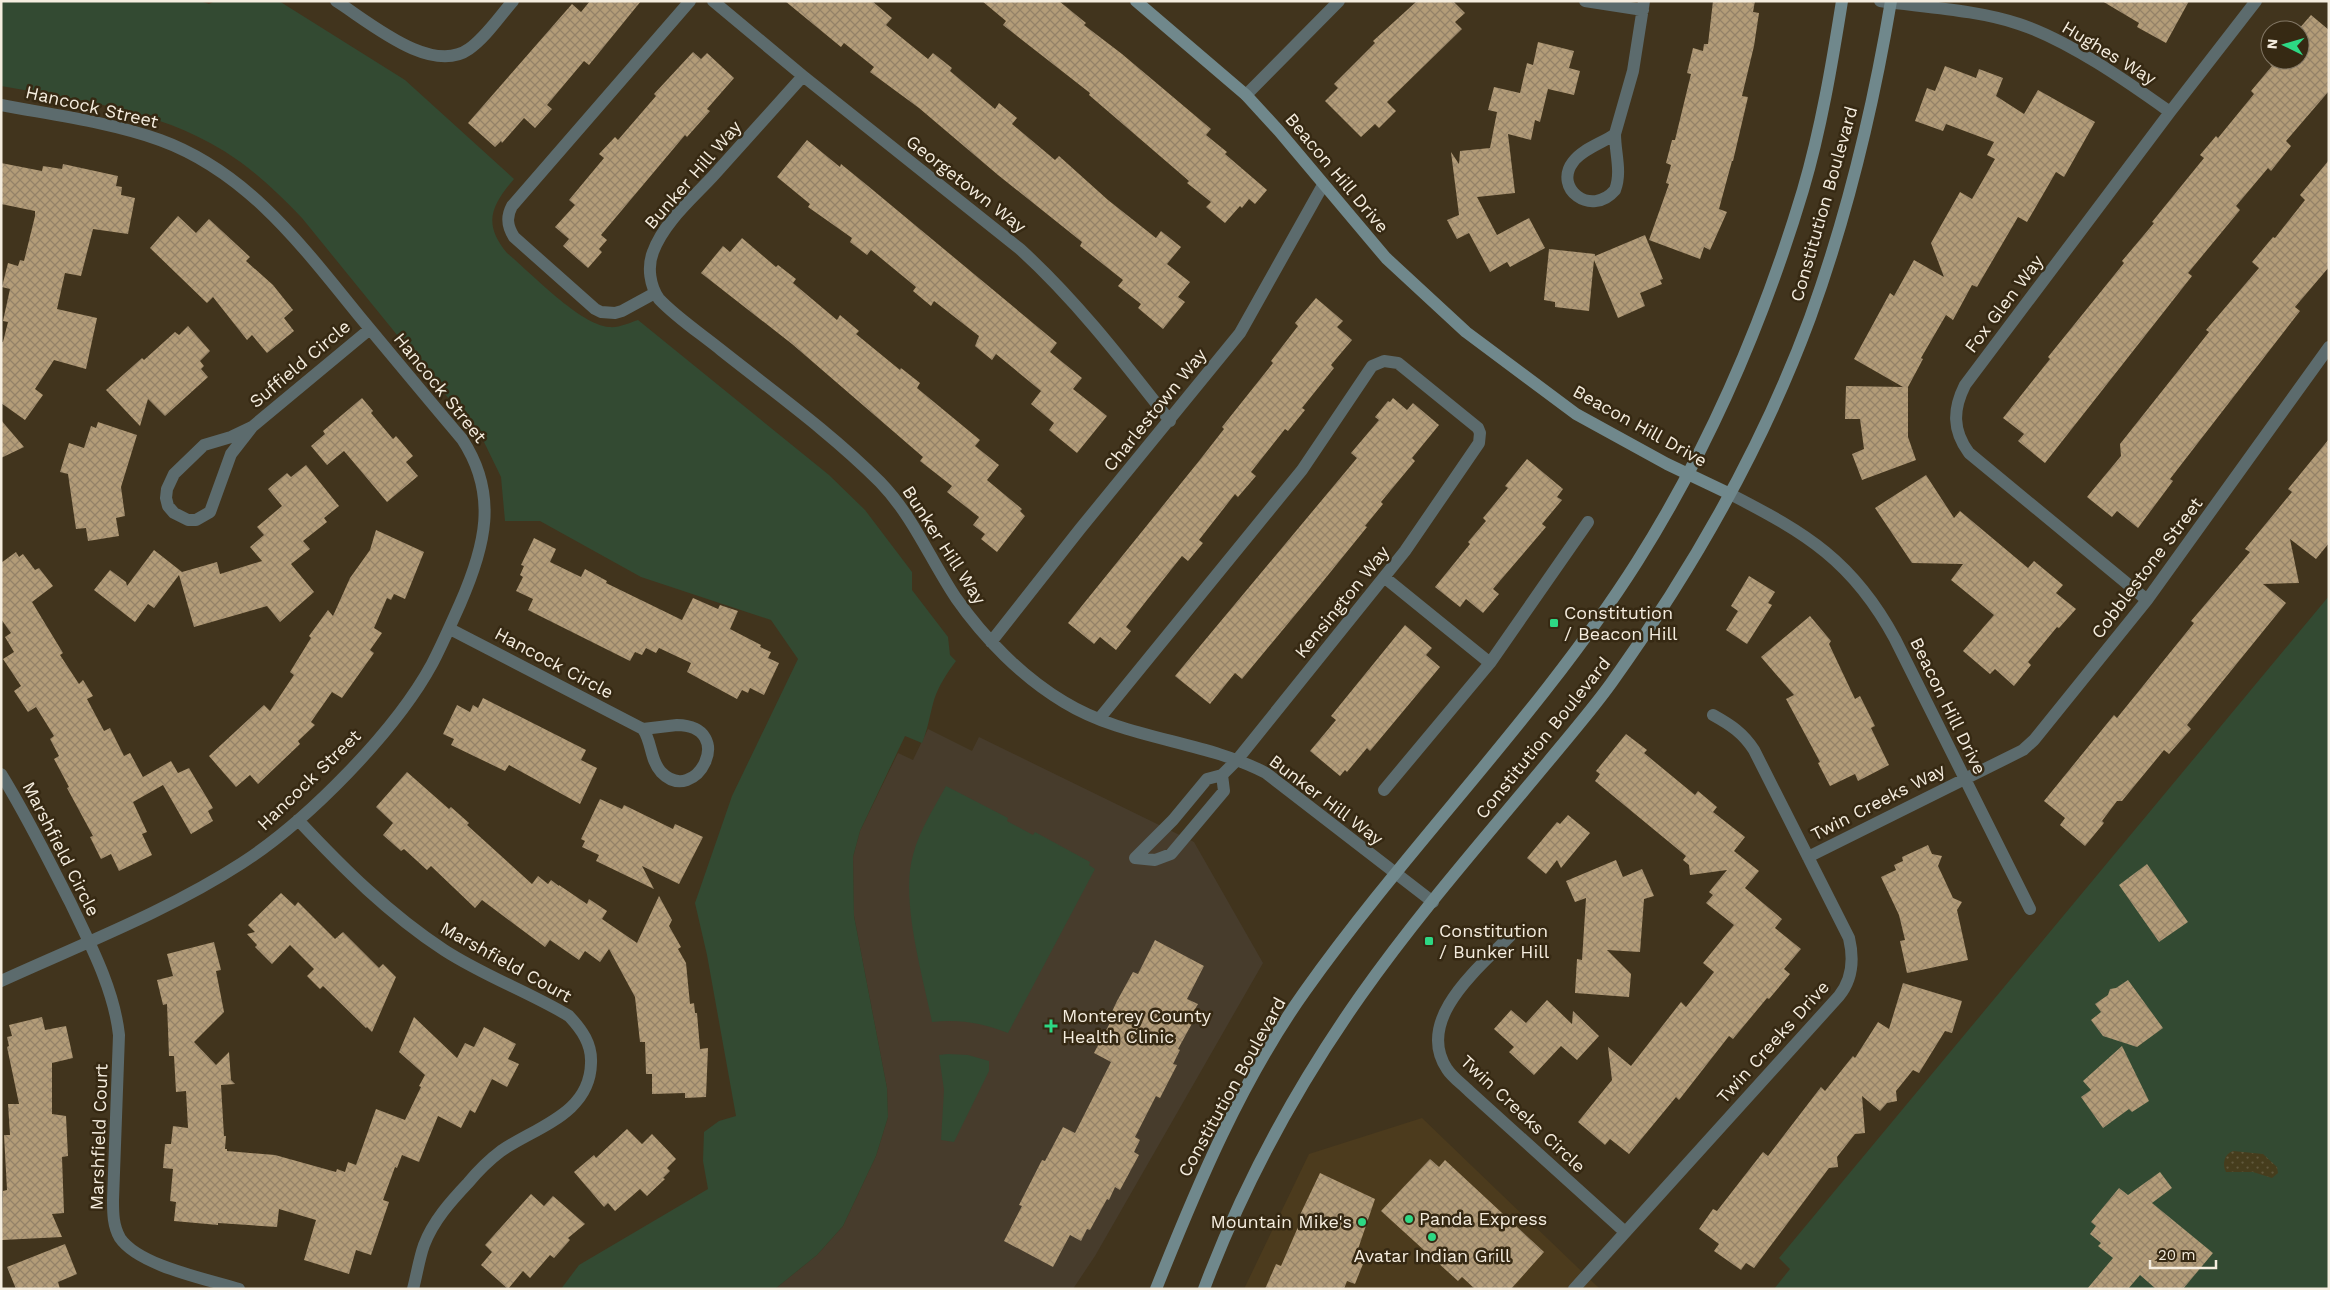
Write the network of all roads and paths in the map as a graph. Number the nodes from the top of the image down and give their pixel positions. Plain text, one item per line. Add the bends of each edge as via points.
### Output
1 (336, 1) edge
2 (512, 1) edge
3 (690, 1) edge
4 (714, 1) edge
5 (1136, 1) edge
6 (1339, 1) edge
7 (1585, 1) edge
8 (1842, 1) edge
9 (2256, 1) edge
10 (1887, 2) edge
11 (1644, 6) edge
12 (803, 76) junction
13 (1246, 95) junction
14 (1, 105) edge
15 (2170, 112) junction
16 (1615, 134) junction
17 (1323, 185) junction
18 (655, 293) junction
19 (370, 329) junction
20 (2329, 347) edge
21 (1170, 421) junction
22 (252, 427) junction
23 (1688, 473) junction
24 (1730, 494) junction
25 (1588, 522) dead end
26 (1384, 577) junction
27 (2147, 600) junction
28 (450, 629) junction
29 (991, 642) junction
30 (1490, 663) junction
31 (1713, 716) dead end
32 (1099, 719) junction
33 (643, 729) junction
34 (1237, 760) junction
35 (1, 774) edge
36 (1222, 776) junction
37 (1964, 779) junction
38 (1384, 790) dead end
39 (298, 820) junction
40 (1808, 857) junction
41 (1395, 874) junction
42 (1432, 902) junction
43 (2030, 909) dead end
44 (1510, 936) dead end
45 (88, 941) junction
46 (1, 980) edge
47 (1625, 1232) junction
48 (239, 1289) edge
49 (412, 1289) edge
50 (1156, 1289) edge
51 (1204, 1289) edge
52 (1574, 1289) edge

1 - 2 street via 410,48 449,58 469,49
3 - 18 street via 512,206 508,220 508,228 514,237 595,309 608,313 622,311
4 - 12 street, Georgetown Way
5 - 13 main road, Beacon Hill Drive
6 - 13 street
7 - 11 street
8 - 23 main road, Constitution Boulevard via 1832,64 1804,187 1777,269 1737,370
9 - 15 street, Fox Glen Way
10 - 15 street, Hughes Way via 2002,19 2031,28 2108,70
10 - 24 main road, Constitution Boulevard via 1876,80 1838,231 1810,318 1777,398
11 - 16 street via 1634,71
12 - 18 street, Bunker Hill Way via 677,215 661,237 650,265
12 - 21 street, Georgetown Way via 1050,276 1076,303
13 - 17 main road, Beacon Hill Drive
14 - 19 street, Hancock Street via 128,130 161,140 211,165 252,194 291,232
15 - 27 street, Fox Glen Way via 1965,385 1955,423 1962,444 1969,453
16 - 16 street via 1578,157 1569,170 1569,186 1586,202 1602,201 1615,190 1619,173
17 - 21 street, Charlestown Way via 1240,334
17 - 23 main road, Beacon Hill Drive via 1386,258 1466,332 1576,414 1614,437
18 - 29 street, Bunker Hill Way via 666,306 852,455 882,484 916,527 956,598
19 - 22 street, Suffield Circle
19 - 28 street, Hancock Street via 462,439 474,456 480,475 485,504 484,535
20 - 27 street, Cobblestone Street
21 - 29 street, Charlestown Way
22 - 22 street, Suffield Circle via 204,445 174,474 166,490 168,506 174,513 196,520 210,512 231,454
23 - 24 main road, Beacon Hill Drive
23 - 41 main road, Constitution Boulevard via 1638,561 1569,660
24 - 37 street, Beacon Hill Drive via 1798,530 1852,575 1870,596 1895,639
24 - 42 main road, Constitution Boulevard via 1697,554 1609,686
25 - 30 street
26 - 30 street
26 - 32 street, Kensington Way via 1425,525 1479,443 1480,434 1478,428 1405,367 1384,361 1372,366 1302,470
26 - 34 street, Kensington Way
27 - 37 street, Cobblestone Street via 2034,740 2023,750
28 - 33 street, Hancock Circle
28 - 39 street, Hancock Street via 404,707 343,777
29 - 32 street, Bunker Hill Way via 1047,691 1077,710
30 - 38 street
31 - 40 street, Twin Creeks Drive via 1735,727 1746,738
32 - 34 street, Bunker Hill Way
33 - 33 street via 655,764 665,776 689,779 704,768 708,745 705,737 692,727 677,725
34 - 36 street, Kensington Way
34 - 41 street, Bunker Hill Way via 1278,781
35 - 45 street, Marshfield Circle via 28,818
36 - 36 street, Kensington Way via 1207,779 1135,858 1155,860 1171,854 1224,791
37 - 40 street, Twin Creeks Way
37 - 43 street, Beacon Hill Drive
39 - 45 street, Hancock Street via 216,879
39 - 49 street, Marshfield Court via 337,861 402,920 462,961 569,1016 590,1047 591,1069 578,1101 552,1122 501,1151 468,1182 431,1230
40 - 47 street, Twin Creeks Drive via 1849,938 1852,954 1847,984
41 - 42 street, Bunker Hill Way
41 - 50 main road, Constitution Boulevard via 1303,993 1260,1064 1193,1195
42 - 51 main road, Constitution Boulevard via 1361,994 1278,1127 1242,1196
44 - 47 street, Twin Creeks Circle via 1461,987 1446,1009 1439,1037 1444,1062 1469,1091
45 - 46 street, Hancock Street
45 - 48 street, Marshfield Court via 114,1008 119,1035 112,1200 117,1231 126,1244 145,1259
47 - 52 street, Twin Creeks Drive

